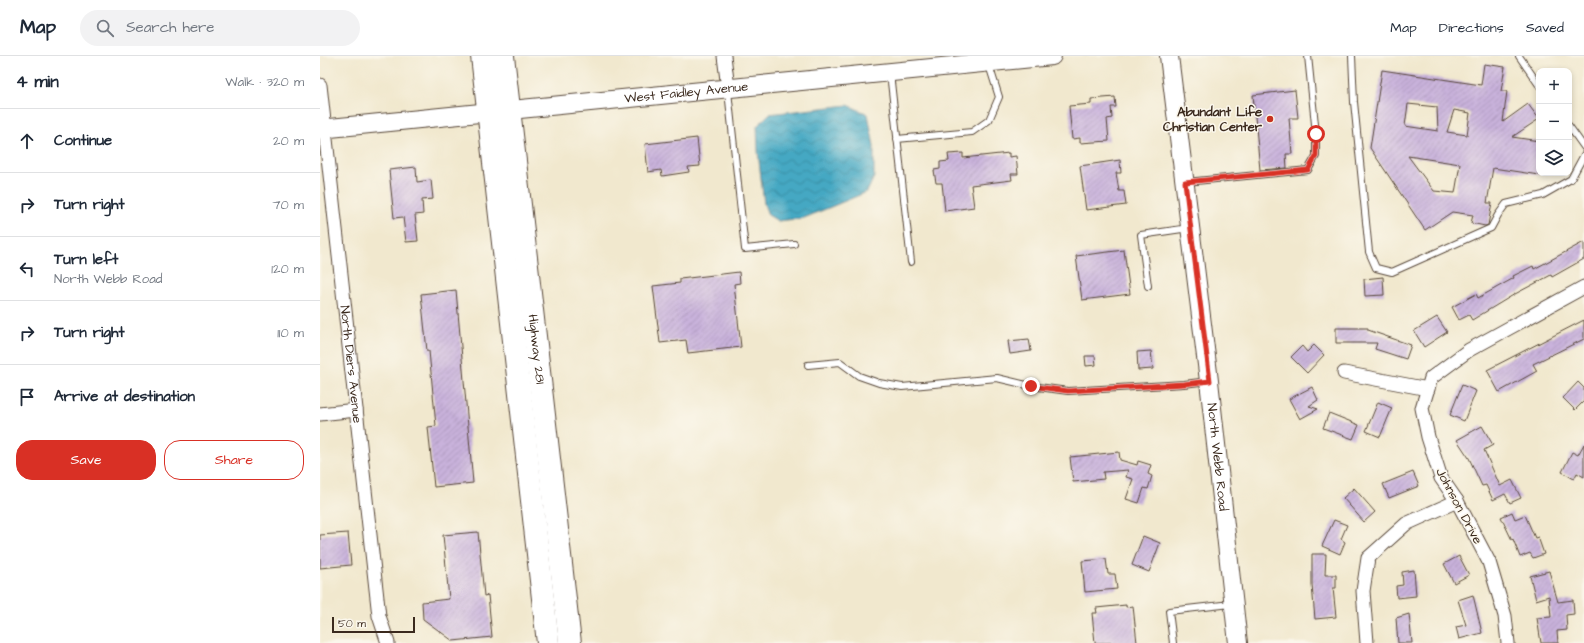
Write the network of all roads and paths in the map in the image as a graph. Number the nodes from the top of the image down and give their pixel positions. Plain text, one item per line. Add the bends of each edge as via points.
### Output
1 (482, 56) edge
2 (504, 56) edge
3 (724, 56) edge
4 (1052, 56) edge
5 (1169, 56) edge
6 (1308, 56) edge
7 (1352, 56) edge
8 (1519, 56) edge
9 (987, 59) edge
10 (890, 72) junction
11 (1536, 81) edge
12 (320, 85) edge
13 (728, 88) junction
14 (499, 110) junction
15 (323, 128) edge
16 (1572, 130) edge
17 (898, 139) junction
18 (1584, 147) edge
19 (1584, 155) edge
20 (1185, 182) junction
21 (1191, 228) junction
22 (794, 244) dead end
23 (911, 262) dead end
24 (1148, 286) dead end
25 (1584, 288) edge
26 (808, 365) dead end
27 (1344, 373) dead end
28 (1210, 381) junction
29 (1428, 389) junction
30 (356, 410) junction
31 (320, 414) edge
32 (1458, 501) junction
33 (1234, 604) junction
34 (388, 643) edge
35 (548, 643) edge
36 (570, 643) edge
37 (1173, 643) edge
38 (1238, 643) edge
39 (1367, 643) edge
40 (1508, 643) edge

1 - 14 highway, Highway 281
2 - 14 highway, Highway 281
3 - 13 street
4 - 9 street, West Faidley Avenue
5 - 20 street, North Webb Road
6 - 20 lane via 1316,134 1316,156 1308,170
7 - 19 lane via 1369,252 1376,268 1392,272 1491,228 1506,204 1543,195 1571,179
8 - 11 lane
9 - 10 street, West Faidley Avenue
9 - 17 lane via 999,97 989,120 972,132
10 - 13 street, West Faidley Avenue
10 - 17 lane
12 - 15 street, North Diers Avenue
13 - 14 street, West Faidley Avenue
13 - 22 lane via 746,249
14 - 15 street, West Faidley Avenue
14 - 35 highway, Highway 281
14 - 36 highway, Highway 281
15 - 30 street, North Diers Avenue
16 - 18 lane
17 - 23 lane
20 - 21 street, North Webb Road
21 - 24 lane via 1141,235
21 - 28 street, North Webb Road
25 - 29 street, Johnson Drive via 1469,350 1431,378
26 - 28 lane via 840,362 859,376 902,388 997,378 1068,391
27 - 29 street
28 - 33 street, North Webb Road
29 - 32 street, Johnson Drive via 1422,408 1428,437 1441,478
30 - 31 street
30 - 34 street, North Diers Avenue via 379,616
32 - 39 street via 1406,524 1368,558 1363,591
32 - 40 street, Johnson Drive via 1489,562 1505,616
33 - 37 lane via 1169,611
33 - 38 street, North Webb Road

